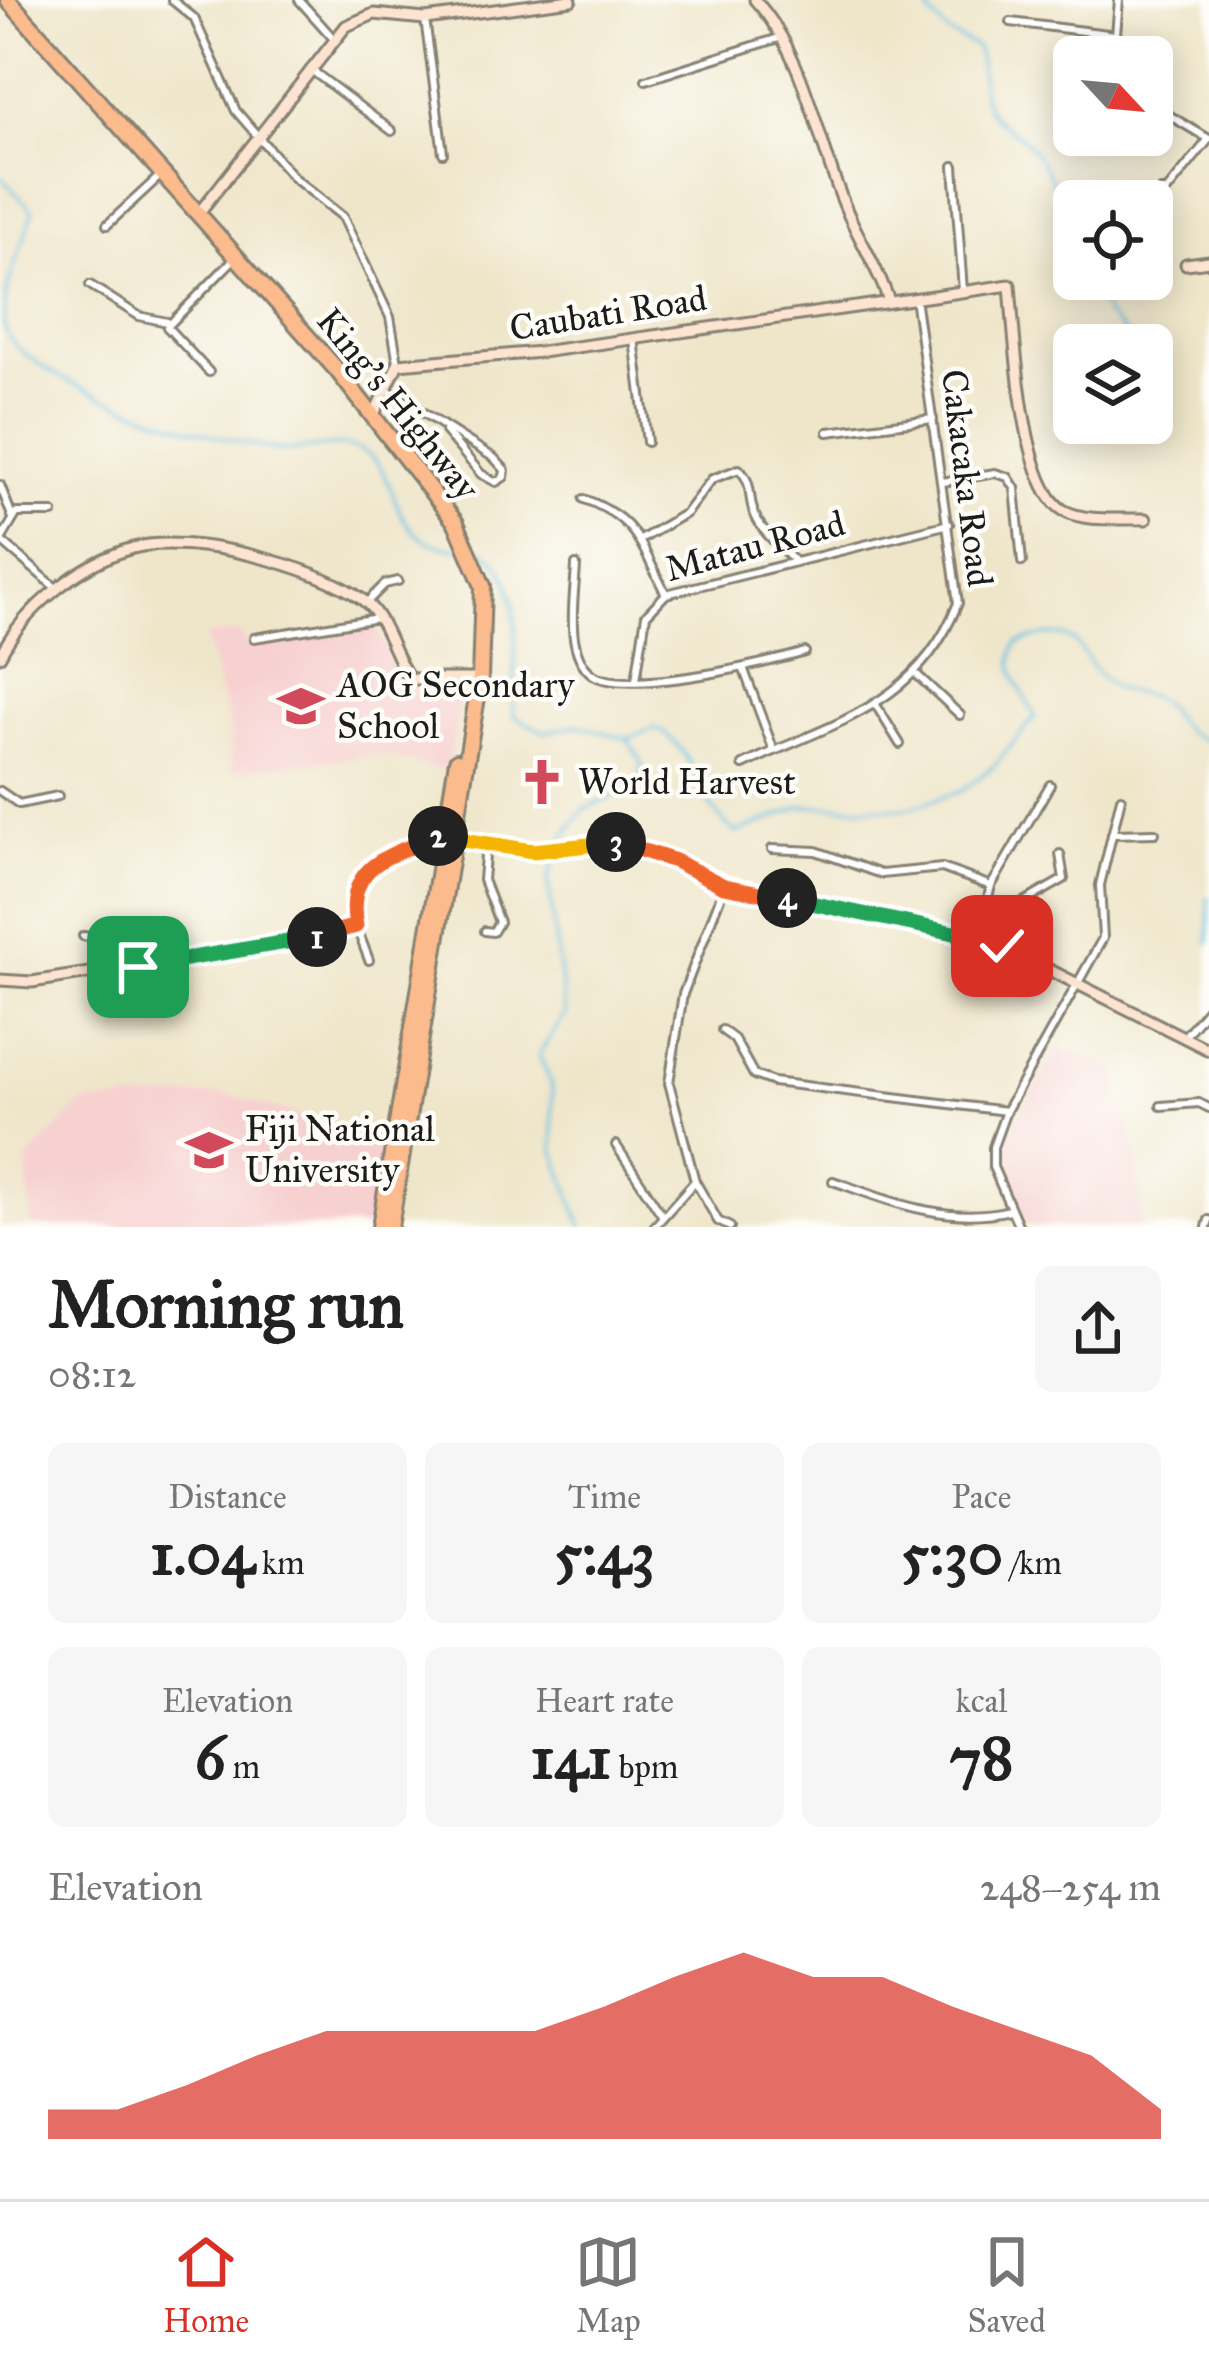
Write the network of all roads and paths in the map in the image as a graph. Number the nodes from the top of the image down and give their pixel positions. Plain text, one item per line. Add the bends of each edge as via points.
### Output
1 (299, 0) edge
2 (571, 0) edge
3 (755, 0) edge
4 (1119, 0) edge
5 (178, 1) edge
6 (520, 3) edge
7 (7, 4) edge
8 (424, 19) junction
9 (1011, 22) dead end
10 (1116, 35) joint
11 (333, 38) junction
12 (779, 38) junction
13 (310, 70) junction
14 (646, 80) dead end
15 (1173, 118) edge
16 (259, 131) junction
17 (392, 131) dead end
18 (1209, 139) edge
19 (443, 153) dead end
20 (954, 166) dead end
21 (159, 176) junction
22 (1173, 184) edge
23 (198, 214) junction
24 (106, 225) dead end
25 (234, 260) junction
26 (1209, 261) edge
27 (1186, 264) dead end
28 (91, 285) dead end
29 (963, 291) junction
30 (915, 297) junction
31 (889, 301) junction
32 (168, 322) junction
33 (633, 335) junction
34 (398, 364) junction
35 (209, 372) dead end
36 (388, 390) junction
37 (372, 418) junction
38 (933, 419) junction
39 (445, 431) junction
40 (828, 432) dead end
41 (647, 442) dead end
42 (943, 482) junction
43 (0, 485) edge
44 (584, 499) dead end
45 (52, 513) dead end
46 (12, 516) junction
47 (1146, 518) dead end
48 (949, 524) junction
49 (643, 539) junction
50 (0, 540) edge
51 (794, 561) junction
52 (1022, 562) dead end
53 (576, 565) dead end
54 (398, 581) dead end
55 (58, 590) junction
56 (666, 594) junction
57 (366, 602) junction
58 (378, 618) junction
59 (254, 638) dead end
60 (806, 652) dead end
61 (0, 656) edge
62 (744, 670) junction
63 (914, 672) junction
64 (476, 678) junction
65 (636, 680) junction
66 (876, 705) junction
67 (960, 715) dead end
68 (900, 744) dead end
69 (775, 751) junction
70 (743, 765) dead end
71 (1050, 785) dead end
72 (0, 791) edge
73 (58, 796) dead end
74 (1121, 798) dead end
75 (1155, 833) dead end
76 (1112, 834) junction
77 (448, 836) junction
78 (485, 843) junction
79 (772, 849) dead end
80 (1060, 854) dead end
81 (724, 886) junction
82 (991, 886) junction
83 (987, 902) junction
84 (356, 926) junction
85 (485, 931) dead end
86 (83, 936) dead end
87 (977, 939) junction
88 (369, 960) dead end
89 (119, 969) junction
90 (0, 980) edge
91 (1081, 986) junction
92 (1209, 1007) edge
93 (722, 1030) dead end
94 (1184, 1037) junction
95 (1209, 1050) edge
96 (1161, 1106) dead end
97 (1209, 1108) edge
98 (1006, 1111) junction
99 (616, 1145) dead end
100 (694, 1180) junction
101 (832, 1181) dead end
102 (1010, 1210) junction
103 (662, 1215) junction
104 (380, 1227) edge
105 (390, 1227) edge
106 (654, 1227) edge
107 (730, 1227) edge
108 (1019, 1227) edge

1 - 11 street
2 - 6 street
3 - 12 street
4 - 10 street
5 - 16 street via 194,18 236,111
6 - 8 street
7 - 21 highway, King's Highway
8 - 11 street via 374,14
8 - 19 street
9 - 10 street
11 - 13 street
12 - 14 street
12 - 31 street
13 - 16 street
13 - 17 street
15 - 18 street
16 - 23 street
16 - 34 street via 294,178 343,217 390,317
18 - 22 street
20 - 29 street
21 - 23 highway, King's Highway
21 - 24 street
21 - 25 highway, King's Highway
23 - 25 highway, King's Highway
25 - 32 street
25 - 37 highway, King's Highway
26 - 27 street
28 - 32 street via 139,316
29 - 30 street, Caubati Road
29 - 47 street, Caubati Road via 1010,284 1034,456 1051,498 1096,518
30 - 31 street, Caubati Road
30 - 38 street, Cakacaka Road
31 - 33 street, Caubati Road
32 - 35 street via 168,332
33 - 34 street, Caubati Road
33 - 41 street
34 - 36 street
36 - 37 street
36 - 39 street
37 - 64 highway, King's Highway via 467,546 478,605
38 - 40 street
38 - 42 street, Cakacaka Road
39 - 39 street via 494,458 504,477 481,474
42 - 48 street, Cakacaka Road
42 - 52 street via 1008,477
43 - 46 street
44 - 49 street
45 - 46 street
46 - 50 street
48 - 51 street, Matau Road
48 - 63 street, Cakacaka Road via 958,603
49 - 51 street via 686,513 712,479 739,470 762,530
49 - 56 street
50 - 55 street
51 - 56 street, Matau Road
53 - 65 street via 573,625 583,661 599,677
54 - 57 street
55 - 57 street via 134,548 168,544 314,574
55 - 61 street
56 - 65 street, Matau Road via 646,615
57 - 58 street
58 - 59 street
58 - 64 street via 410,679
60 - 62 street
62 - 65 street
62 - 69 street
63 - 66 street, Cakacaka Road
63 - 67 street
64 - 77 highway, King's Highway
66 - 68 street
66 - 69 street, Cakacaka Road
69 - 70 street, Cakacaka Road
71 - 82 street
72 - 73 street via 20,805
74 - 76 street
75 - 76 street
76 - 91 street via 1100,885 1103,938
77 - 78 street
77 - 84 street via 364,870
77 - 104 highway, King's Highway
77 - 105 highway, King's Highway
78 - 81 street via 637,846
78 - 85 street via 483,880 499,922
79 - 82 street via 816,851 881,874 942,868
80 - 83 street via 1064,879 1010,910
81 - 87 street
81 - 100 street via 683,994 670,1064
82 - 83 street
83 - 87 street
84 - 88 street
84 - 89 street
86 - 89 street via 115,940
87 - 91 street
89 - 90 street
91 - 94 street
91 - 98 street
92 - 94 street
93 - 98 street via 754,1075 773,1082
94 - 95 street
96 - 97 street
98 - 102 street via 993,1168
99 - 103 street
100 - 103 street
100 - 107 street
101 - 102 street via 911,1209 970,1217
102 - 108 street
103 - 106 street

